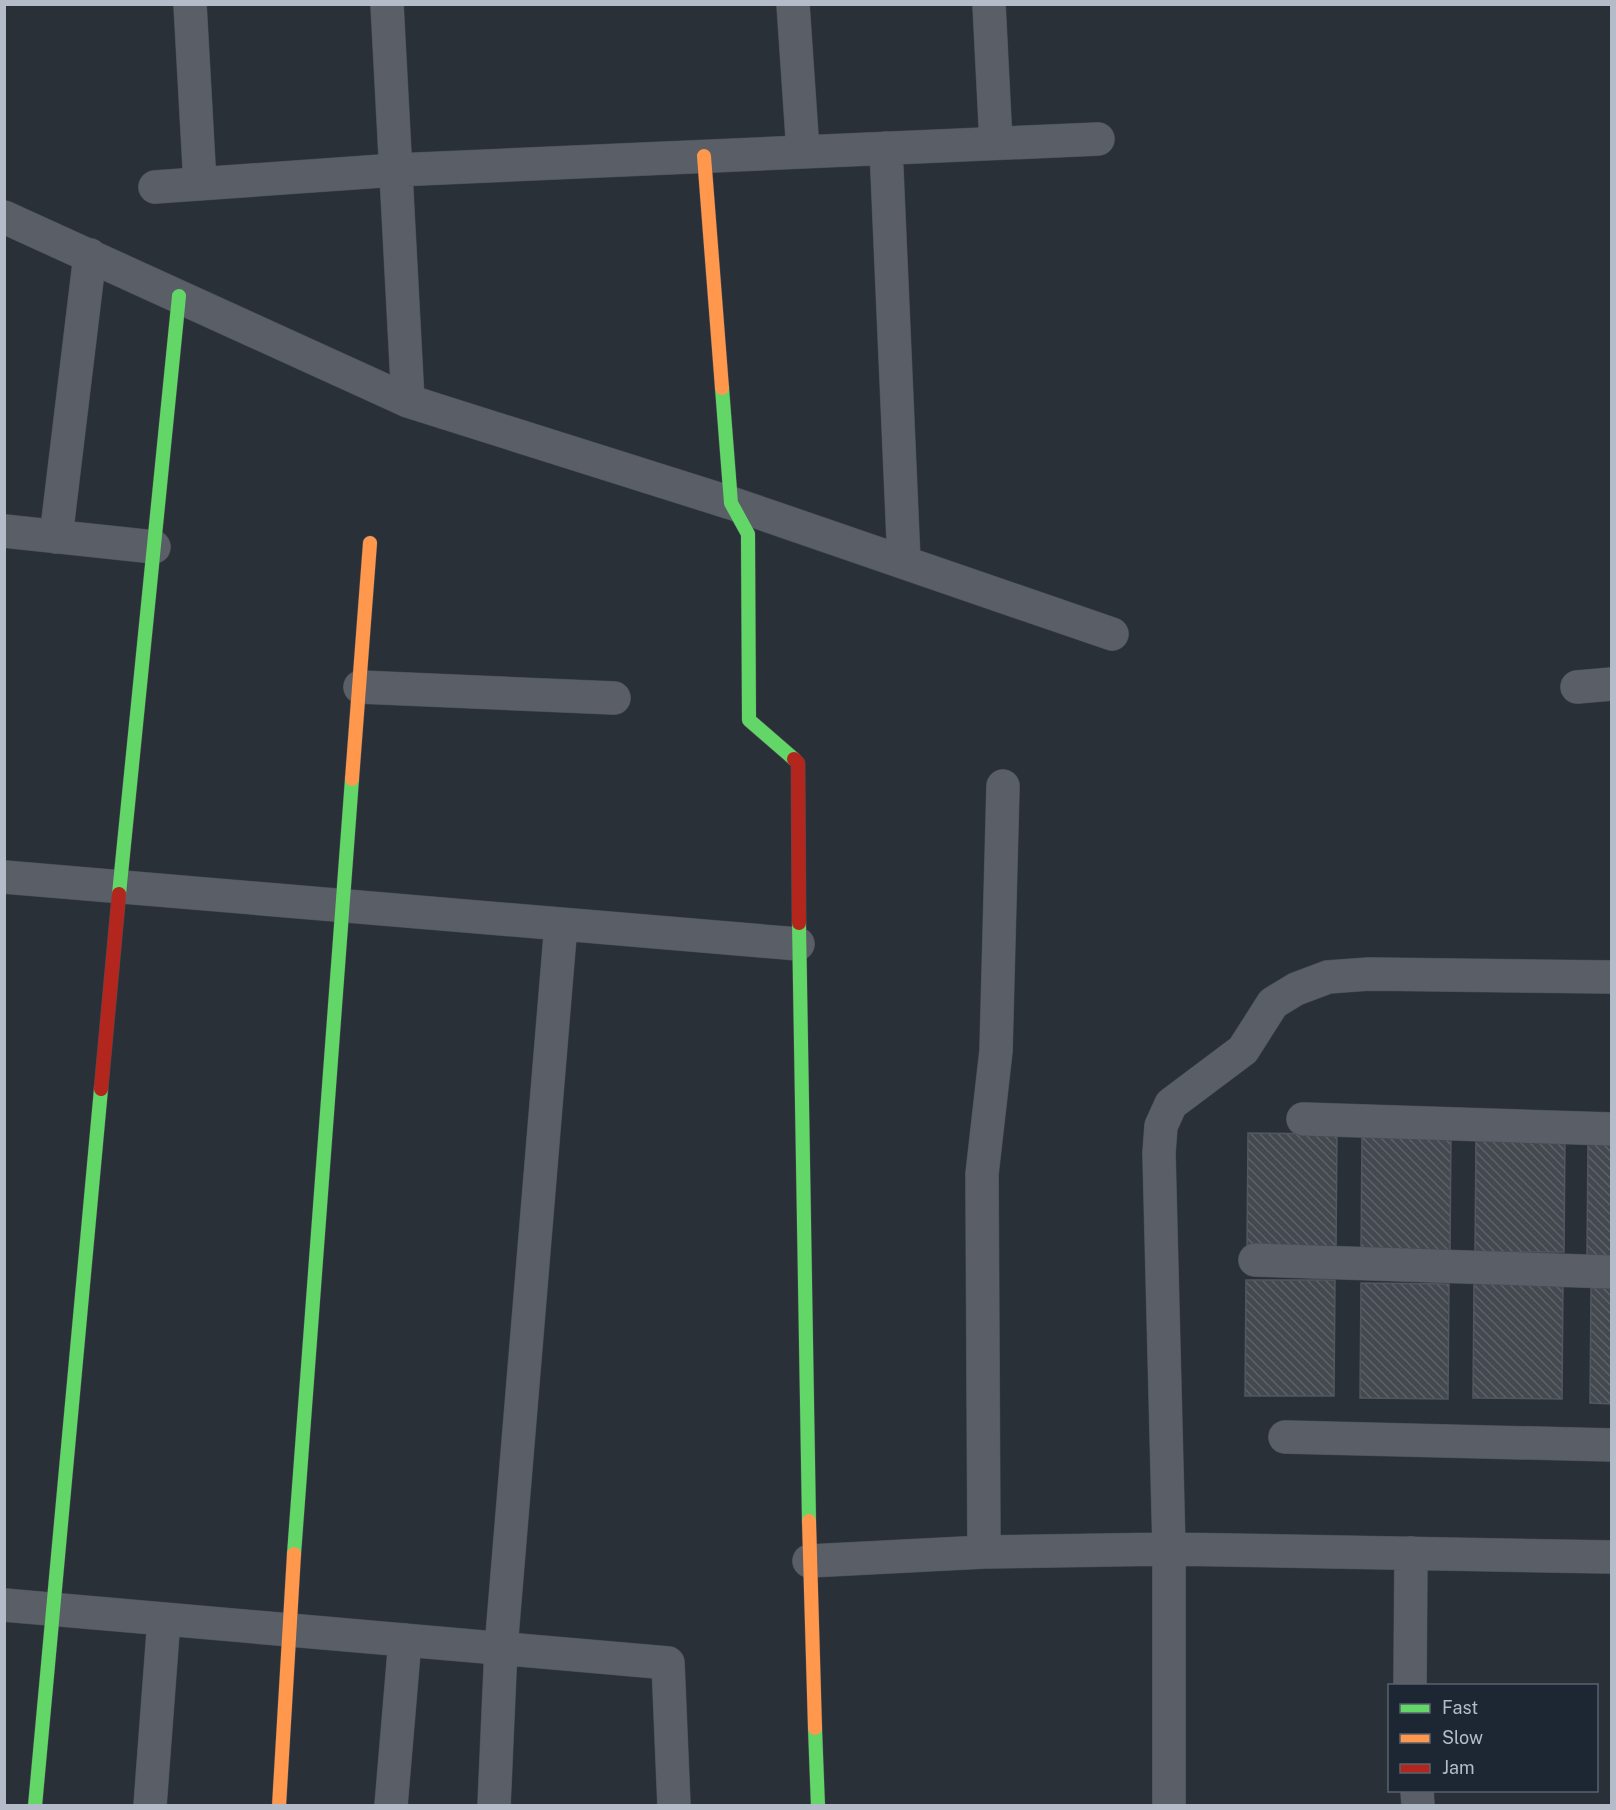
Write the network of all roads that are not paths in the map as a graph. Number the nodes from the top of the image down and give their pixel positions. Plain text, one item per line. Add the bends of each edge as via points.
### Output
1 (190, 4) edge
2 (387, 4) edge
3 (793, 4) edge
4 (989, 4) edge
5 (1098, 139) dead end
6 (996, 143) junction
7 (886, 148) junction
8 (803, 152) junction
9 (704, 156) junction
10 (396, 170) junction
11 (200, 184) junction
12 (155, 187) dead end
13 (4, 216) edge
14 (90, 255) junction
15 (179, 296) junction
16 (408, 401) junction
17 (731, 503) junction
18 (4, 531) edge
19 (56, 537) junction
20 (370, 543) dead end
21 (154, 547) junction
22 (904, 562) junction
23 (1112, 634) dead end
24 (1611, 684) edge
25 (360, 687) junction
26 (1577, 687) dead end
27 (614, 698) dead end
28 (1003, 786) dead end
29 (4, 877) edge
30 (120, 886) junction
31 (344, 906) junction
32 (561, 924) junction
33 (798, 944) junction
34 (1611, 977) edge
35 (1303, 1119) dead end
36 (1611, 1129) edge
37 (1255, 1260) dead end
38 (1611, 1272) edge
39 (1285, 1437) dead end
40 (1611, 1445) edge
41 (1170, 1549) junction
42 (984, 1552) junction
43 (1411, 1552) junction
44 (1611, 1557) edge
45 (809, 1561) junction
46 (4, 1605) edge
47 (53, 1609) junction
48 (164, 1619) junction
49 (288, 1629) junction
50 (405, 1640) junction
51 (501, 1648) junction
52 (1410, 1684) edge
53 (35, 1806) edge
54 (150, 1806) edge
55 (279, 1806) edge
56 (391, 1806) edge
57 (494, 1806) edge
58 (674, 1806) edge
59 (818, 1806) edge
60 (1169, 1806) edge

1 - 11 street
2 - 10 street
3 - 8 street
4 - 6 street
5 - 6 street
6 - 7 street
7 - 8 street
7 - 22 street
8 - 9 street
9 - 10 street
9 - 17 street
10 - 11 street
10 - 16 street
11 - 12 street
13 - 14 street
14 - 15 street
14 - 19 street
15 - 16 street
15 - 21 street
16 - 17 street
17 - 22 street
17 - 33 street via 748,534 748,720 798,763
18 - 19 street
19 - 21 street
20 - 25 street
21 - 30 street
22 - 23 street
24 - 26 street
25 - 27 street
25 - 31 street
28 - 42 street via 996,1051 982,1174
29 - 30 street
30 - 31 street
30 - 47 street
31 - 32 street
31 - 49 street
32 - 33 street
32 - 51 street
33 - 45 street
34 - 41 street via 1328,977 1296,989 1273,1004 1243,1050 1171,1104 1161,1126 1159,1153
35 - 36 street
37 - 38 street
39 - 40 street
41 - 42 street
41 - 43 street
41 - 60 street
42 - 45 street
43 - 44 street
43 - 52 street
45 - 59 street
46 - 47 street
47 - 48 street
47 - 53 street
48 - 49 street
48 - 54 street
49 - 50 street
49 - 55 street
50 - 51 street
50 - 56 street
51 - 57 street
51 - 58 street via 668,1663

